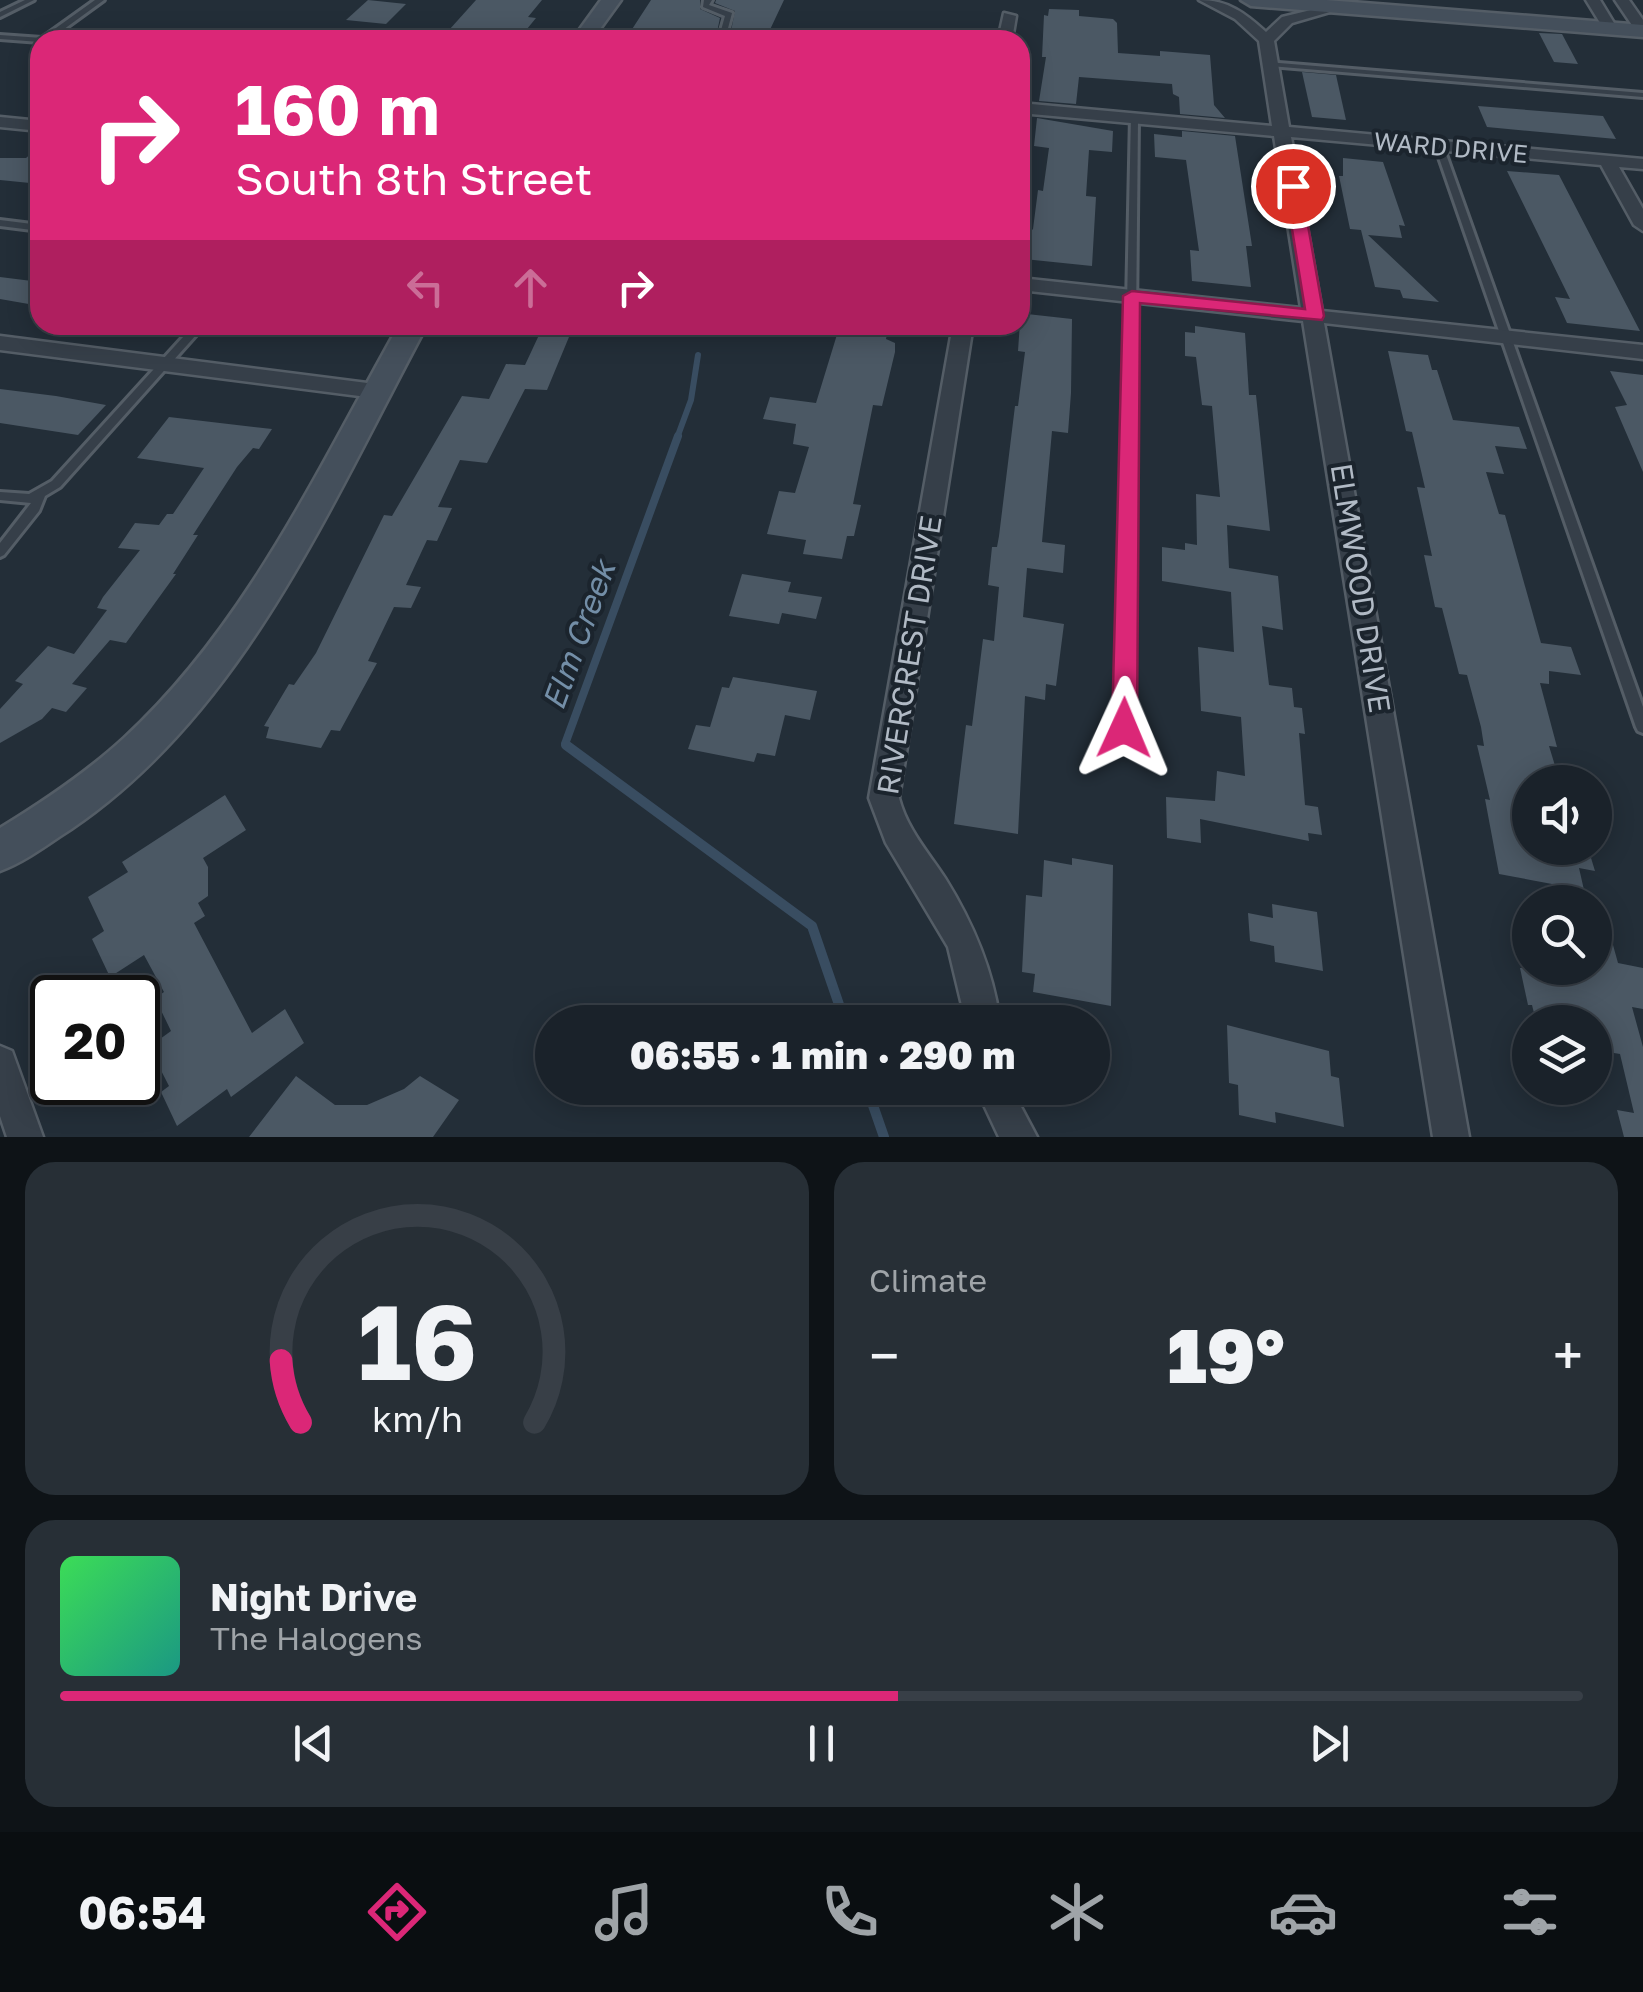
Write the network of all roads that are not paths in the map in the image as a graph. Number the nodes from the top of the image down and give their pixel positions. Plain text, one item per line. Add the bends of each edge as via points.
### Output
1 (30, 0) edge
2 (100, 0) edge
3 (612, 0) edge
4 (708, 0) edge
5 (1206, 0) edge
6 (1251, 0) edge
7 (1592, 0) edge
8 (1622, 0) edge
9 (1335, 6) junction
10 (0, 14) edge
11 (1009, 16) dead end
12 (1610, 28) junction
13 (56, 30) edge
14 (590, 30) edge
15 (723, 30) edge
16 (1007, 30) edge
17 (1643, 30) edge
18 (0, 36) edge
19 (30, 39) edge
20 (1268, 52) junction
21 (1643, 96) edge
22 (1030, 109) edge
23 (1134, 118) junction
24 (0, 122) edge
25 (30, 125) edge
26 (1284, 132) junction
27 (1439, 146) junction
28 (1607, 160) junction
29 (1643, 164) edge
30 (0, 223) edge
31 (1643, 225) edge
32 (30, 227) edge
33 (1030, 285) edge
34 (1132, 296) junction
35 (1315, 316) junction
36 (191, 335) edge
37 (407, 335) edge
38 (961, 335) edge
39 (1507, 337) junction
40 (0, 343) edge
41 (1643, 352) edge
42 (166, 364) junction
43 (375, 391) junction
44 (40, 494) junction
45 (0, 496) edge
46 (0, 552) edge
47 (1643, 727) edge
48 (1124, 728) dead end
49 (0, 852) edge
50 (981, 1005) edge
51 (0, 1063) edge
52 (1000, 1105) edge
53 (24, 1137) edge
54 (1019, 1137) edge
55 (1451, 1137) edge

1 - 10 lane
2 - 13 lane
3 - 14 street
4 - 15 lane via 705,6 729,15
5 - 20 street via 1240,16
6 - 9 street
7 - 12 street
8 - 17 street
9 - 12 street
9 - 20 street via 1287,20
11 - 16 street
12 - 17 street
18 - 19 lane
20 - 21 lane
20 - 26 street, ELMWOOD DRIVE
22 - 23 street, WARD DRIVE
23 - 26 street, WARD DRIVE
23 - 34 lane
24 - 25 street
26 - 27 street, WARD DRIVE
26 - 35 street, ELMWOOD DRIVE
27 - 28 street, WARD DRIVE
27 - 39 lane
28 - 29 street, WARD DRIVE
28 - 31 street
30 - 32 lane
33 - 34 street
34 - 35 street
34 - 48 lane
35 - 39 street
35 - 55 street, ELMWOOD DRIVE
36 - 42 lane
37 - 43 street
38 - 50 street, RIVERCREST DRIVE via 884,798 895,832 970,958
39 - 41 street
39 - 47 lane
40 - 42 street
42 - 43 street
42 - 44 lane
43 - 49 street via 261,600 198,687 104,779 36,833
44 - 45 lane
44 - 46 lane
51 - 53 street
52 - 54 street

